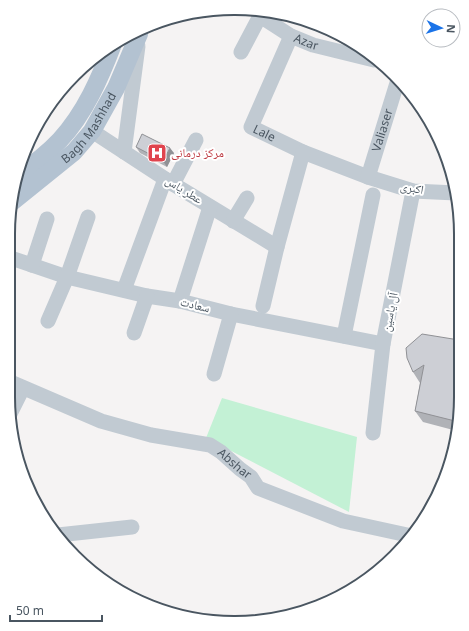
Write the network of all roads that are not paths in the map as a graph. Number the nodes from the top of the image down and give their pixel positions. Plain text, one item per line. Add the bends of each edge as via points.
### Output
1 (257, 16) edge
2 (262, 17) edge
3 (291, 36) junction
4 (139, 37) edge
5 (137, 38) edge
6 (242, 52) dead end
7 (109, 55) edge
8 (365, 58) edge
9 (100, 80) junction
10 (396, 86) edge
11 (116, 88) junction
12 (92, 131) junction
13 (196, 140) dead end
14 (124, 152) junction
15 (302, 152) junction
16 (26, 166) edge
17 (368, 177) junction
18 (169, 181) junction
19 (413, 191) junction
20 (450, 193) edge
21 (373, 195) dead end
22 (18, 197) edge
23 (248, 198) dead end
24 (210, 207) junction
25 (88, 217) dead end
26 (47, 219) dead end
27 (233, 220) junction
28 (277, 247) junction
29 (15, 259) edge
30 (32, 265) junction
31 (67, 277) junction
32 (124, 290) junction
33 (147, 296) junction
34 (180, 301) junction
35 (263, 306) dead end
36 (231, 314) junction
37 (48, 320) dead end
38 (134, 333) dead end
39 (344, 336) junction
40 (384, 344) junction
41 (214, 374) dead end
42 (15, 384) edge
43 (23, 388) junction
44 (15, 404) edge
45 (373, 433) dead end
46 (132, 527) dead end
47 (64, 534) edge
48 (405, 535) edge

1 - 6 street, Azar
2 - 3 street, Azar
3 - 8 street, Azar via 313,46
3 - 15 street, Lale via 251,127
4 - 14 street
5 - 11 main road, Bagh Mashhad
7 - 9 main road, Bagh Mashhad
9 - 11 main road
9 - 16 main road, Bagh Mashhad via 82,111 60,140
10 - 17 street, Valiaser
11 - 12 main road, Bagh Mashhad
12 - 14 street, عطر یاس
12 - 22 main road, Bagh Mashhad via 74,152
13 - 18 street
14 - 18 street, عطر یاس
15 - 17 street, Lale
15 - 28 street
17 - 19 street, اکبری
18 - 24 street, عطر یاس
18 - 32 street
19 - 20 street, اکبری
19 - 40 street, آل یاسین
21 - 39 street
23 - 27 street
24 - 27 street, عطر یاس
24 - 34 street
25 - 31 street
26 - 30 street
27 - 28 street, عطر یاس
28 - 35 street
29 - 30 street, سعادت
30 - 31 street, سعادت
31 - 32 street, سعادت
31 - 37 street
32 - 33 street, سعادت
33 - 34 street, سعادت
33 - 38 street
34 - 36 street, سعادت
36 - 39 street, سعادت
36 - 41 street
39 - 40 street, سعادت
40 - 45 street, آل یاسین
42 - 43 street, Abshar
43 - 44 street
43 - 48 street, Abshar via 101,421 151,435 210,445 251,477 258,488 343,521
46 - 47 street

